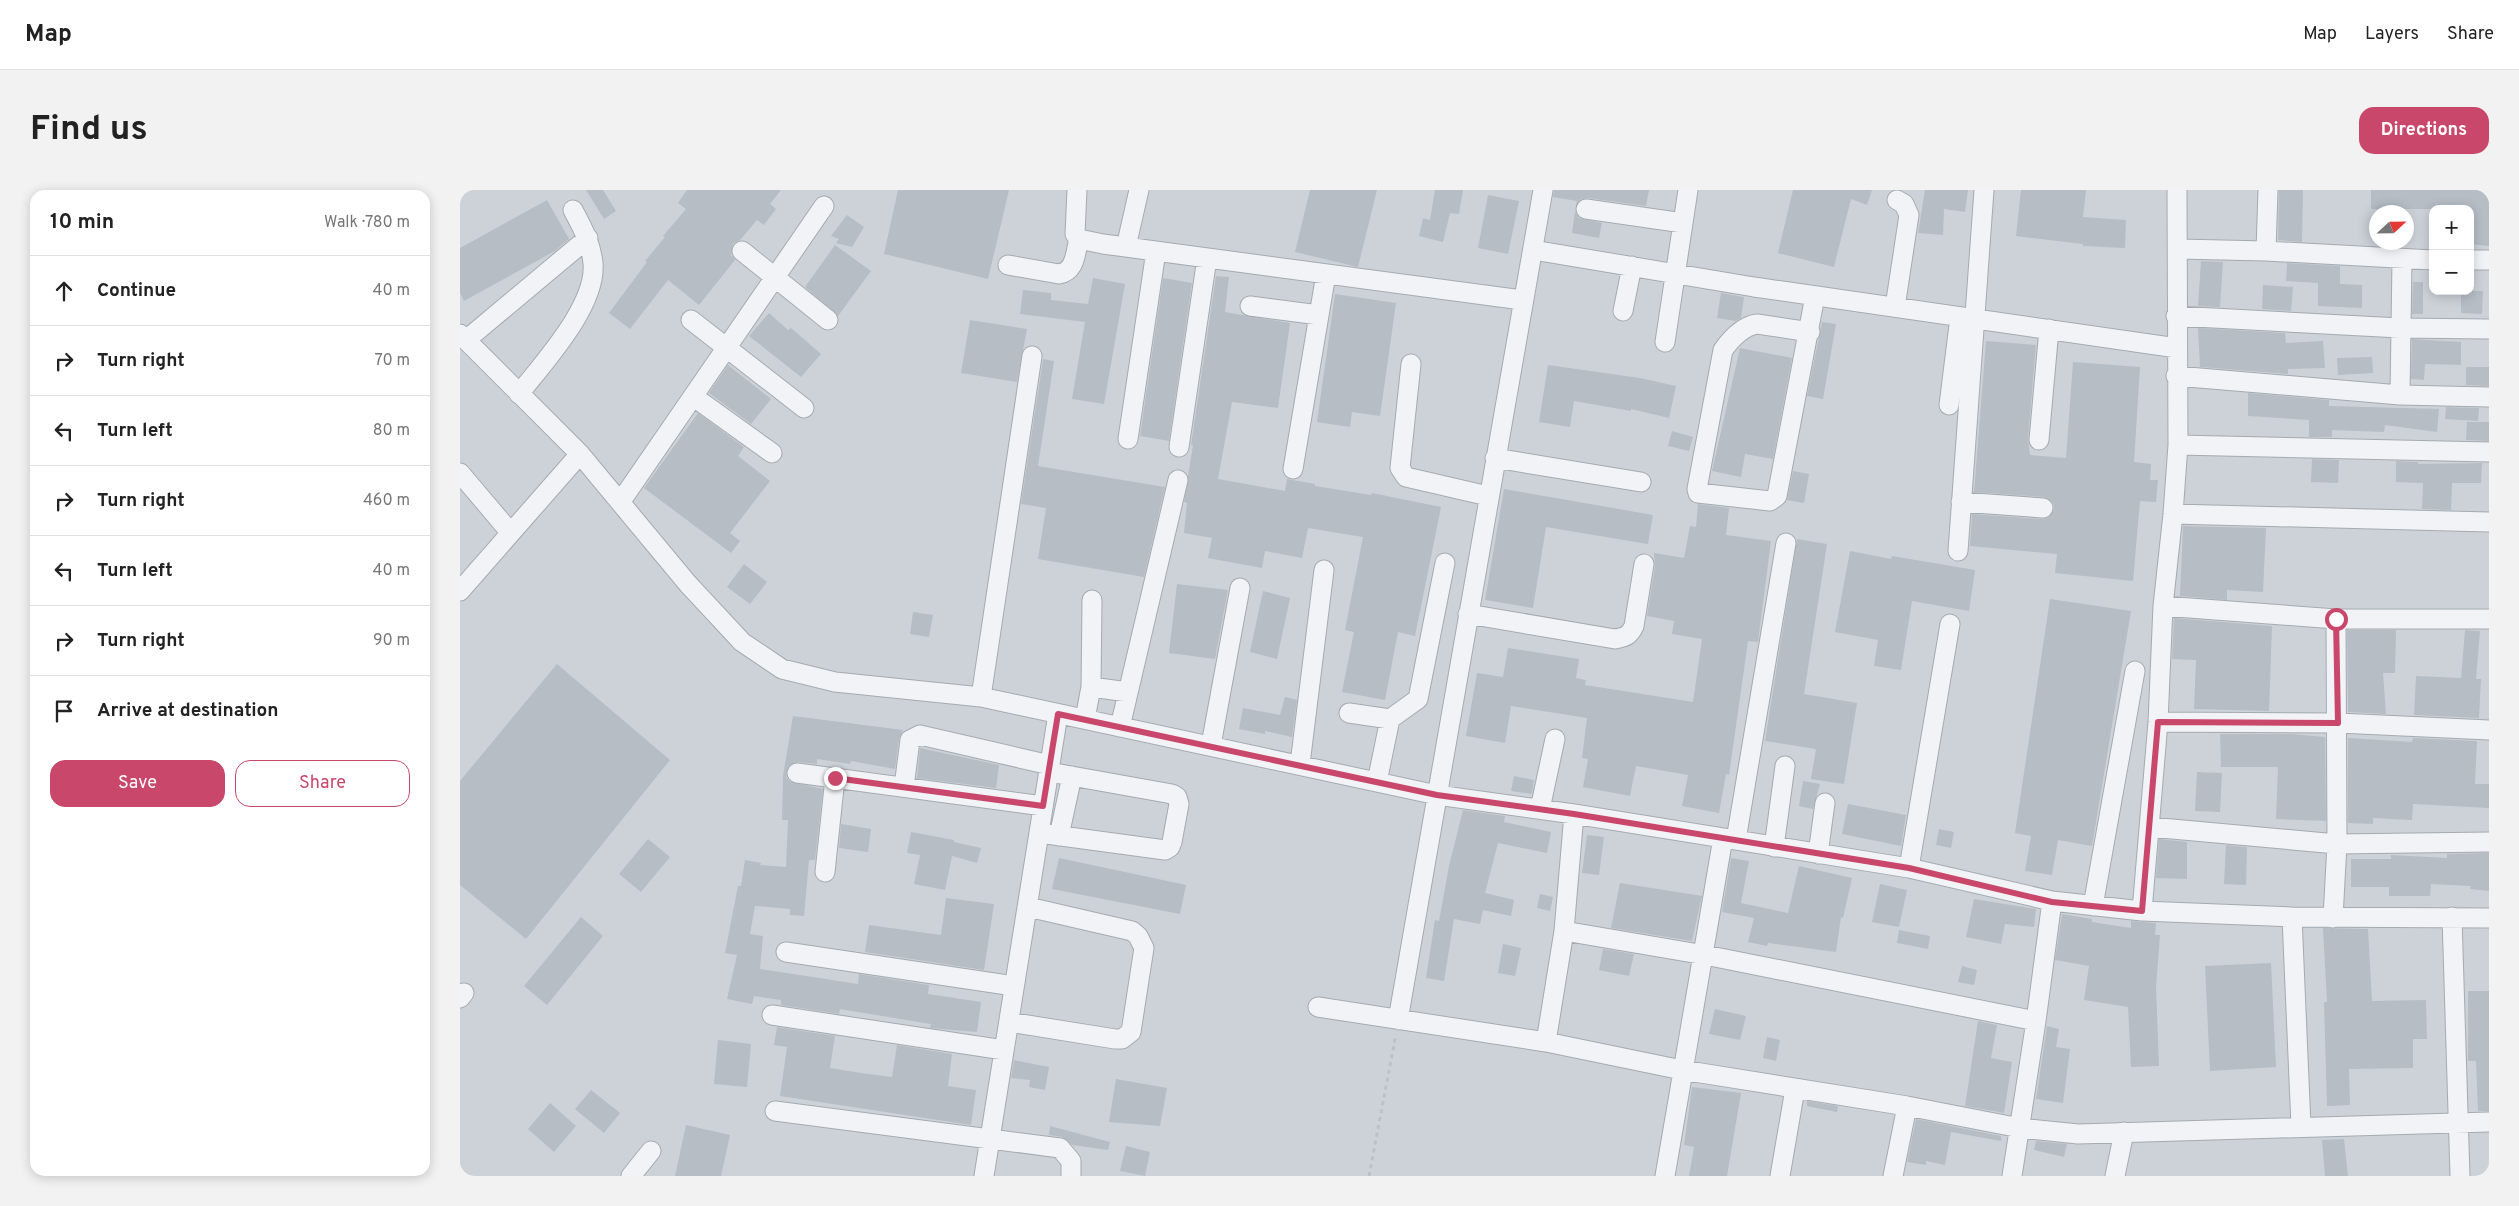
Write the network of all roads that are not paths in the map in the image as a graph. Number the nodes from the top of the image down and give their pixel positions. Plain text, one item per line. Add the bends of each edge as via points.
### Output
1 (1077, 190) edge
2 (1139, 190) edge
3 (1543, 190) edge
4 (1688, 190) edge
5 (1984, 190) edge
6 (2177, 190) edge
7 (2268, 190) edge
8 (1897, 200) dead end
9 (824, 206) dead end
10 (1586, 209) dead end
11 (573, 210) dead end
12 (1683, 223) junction
13 (588, 238) junction
14 (1079, 239) junction
15 (1126, 247) junction
16 (2179, 249) junction
17 (1533, 250) junction
18 (742, 251) dead end
19 (1156, 251) junction
20 (2266, 251) junction
21 (1207, 258) junction
22 (2402, 260) junction
23 (2429, 260) edge
24 (2474, 260) edge
25 (2489, 260) edge
26 (1008, 265) dead end
27 (1632, 266) junction
28 (1326, 274) junction
29 (1676, 274) junction
30 (775, 278) junction
31 (1815, 296) junction
32 (1522, 300) junction
33 (1250, 306) dead end
34 (1895, 307) junction
35 (1623, 311) dead end
36 (1319, 315) junction
37 (2176, 316) junction
38 (1968, 318) junction
39 (691, 320) dead end
40 (828, 320) dead end
41 (2400, 328) junction
42 (2049, 329) junction
43 (2489, 329) edge
44 (1810, 332) junction
45 (463, 337) edge
46 (1665, 342) dead end
47 (2177, 348) junction
48 (727, 349) junction
49 (1032, 356) dead end
50 (1411, 364) dead end
51 (2176, 376) junction
52 (519, 394) junction
53 (2400, 395) junction
54 (694, 397) junction
55 (2489, 397) edge
56 (1949, 405) dead end
57 (804, 408) dead end
58 (1128, 439) dead end
59 (2039, 440) dead end
60 (2178, 445) junction
61 (1179, 447) dead end
62 (2489, 452) edge
63 (772, 453) dead end
64 (580, 454) junction
65 (1495, 458) junction
66 (1293, 469) dead end
67 (460, 473) edge
68 (1178, 480) dead end
69 (1641, 482) dead end
70 (1488, 496) junction
71 (621, 502) junction
72 (1962, 502) junction
73 (2043, 508) dead end
74 (2173, 514) junction
75 (2489, 522) edge
76 (510, 532) junction
77 (1786, 543) dead end
78 (1958, 551) dead end
79 (1445, 563) dead end
80 (1644, 564) dead end
81 (1324, 570) dead end
82 (1240, 588) dead end
83 (460, 591) edge
84 (1092, 600) dead end
85 (2163, 606) junction
86 (1468, 614) junction
87 (2336, 619) junction
88 (2489, 619) edge
89 (1950, 624) dead end
90 (2135, 671) dead end
91 (1091, 687) junction
92 (1128, 692) junction
93 (981, 697) junction
94 (1349, 713) dead end
95 (1058, 714) junction
96 (1085, 719) junction
97 (1390, 719) junction
98 (2158, 722) junction
99 (2338, 723) junction
100 (1120, 727) junction
101 (2489, 730) edge
102 (1555, 739) dead end
103 (1211, 745) junction
104 (1300, 764) junction
105 (1785, 766) dead end
106 (1049, 768) junction
107 (797, 773) dead end
108 (1072, 776) junction
109 (835, 778) junction
110 (1377, 782) junction
111 (904, 788) junction
112 (1437, 795) junction
113 (1825, 802) dead end
114 (1043, 806) junction
115 (1540, 809) junction
116 (1574, 814) junction
117 (2150, 827) junction
118 (1039, 833) junction
119 (1059, 836) junction
120 (1730, 839) junction
121 (2489, 842) edge
122 (2337, 844) junction
123 (1774, 846) junction
124 (1818, 854) junction
125 (1909, 868) junction
126 (826, 872) dead end
127 (2052, 902) junction
128 (2093, 906) junction
129 (1028, 907) junction
130 (2142, 911) junction
131 (2292, 917) junction
132 (2452, 917) junction
133 (2333, 918) junction
134 (2489, 918) edge
135 (1564, 931) junction
136 (786, 952) dead end
137 (1705, 955) junction
138 (1014, 986) junction
139 (1318, 1007) dead end
140 (772, 1015) dead end
141 (1398, 1020) junction
142 (2036, 1021) junction
143 (1009, 1022) junction
144 (1546, 1042) junction
145 (1004, 1050) junction
146 (1682, 1070) junction
147 (1795, 1089) junction
148 (1907, 1106) junction
149 (775, 1111) dead end
150 (2458, 1121) junction
151 (2489, 1122) edge
152 (2301, 1126) junction
153 (2020, 1128) junction
154 (2124, 1132) junction
155 (990, 1137) junction
156 (651, 1151) dead end
157 (631, 1176) edge
158 (984, 1176) edge
159 (1071, 1176) edge
160 (1665, 1176) edge
161 (1780, 1176) edge
162 (1893, 1176) edge
163 (2012, 1176) edge
164 (2115, 1176) edge
165 (2460, 1176) edge

1 - 14 street via 1075,234
2 - 15 street
3 - 17 street
4 - 12 street
5 - 38 street
6 - 16 street
7 - 20 street
8 - 34 street via 1904,204 1909,215
9 - 30 street
10 - 12 street
11 - 13 street
12 - 29 street
13 - 45 street
13 - 52 street via 593,264 590,285 579,315
14 - 15 street
14 - 26 street via 1072,267 1066,273
15 - 19 street
16 - 20 street
16 - 37 street
17 - 27 street
17 - 32 street
18 - 30 street
19 - 21 street
19 - 58 street
20 - 22 street
21 - 28 street
21 - 61 street
22 - 23 street
22 - 41 street
24 - 25 street
27 - 29 street
27 - 35 street
28 - 32 street
28 - 36 street
29 - 31 street
29 - 46 street
30 - 40 street
30 - 48 street
31 - 34 street
31 - 44 street
32 - 65 street
33 - 36 street
34 - 38 street
36 - 66 street
37 - 41 street
37 - 47 street
38 - 42 street
38 - 56 street
38 - 72 street
39 - 48 street
41 - 43 street
41 - 53 street
42 - 47 street
42 - 59 street
44 - 44 street via 1777,496 1770,501 1698,493 1696,489 1723,350 1729,341 1750,325 1757,324
45 - 52 street
47 - 51 street
48 - 54 street
48 - 57 street
49 - 93 street
50 - 70 street via 1402,474
51 - 53 street
51 - 60 street
52 - 64 street
53 - 55 street
54 - 63 street
54 - 71 street
60 - 62 street
60 - 74 street
64 - 71 street
64 - 76 street
65 - 69 street
65 - 70 street
67 - 76 street
68 - 92 street
70 - 86 street
71 - 93 street via 688,584 742,642 782,669 835,682
72 - 73 street
72 - 78 street
74 - 75 street
74 - 85 street
76 - 83 street
77 - 120 street
79 - 97 street via 1418,699
80 - 86 street via 1634,626 1625,638
81 - 104 street
82 - 103 street
84 - 91 street
85 - 87 street
85 - 98 street
86 - 112 street
87 - 88 street
87 - 99 street
89 - 125 street
90 - 128 street
91 - 92 street
91 - 96 street
92 - 100 street
93 - 95 street
94 - 97 street
95 - 96 street
95 - 106 street
96 - 100 street
97 - 110 street
98 - 99 street
98 - 117 street
99 - 101 street
99 - 122 street
100 - 103 street
102 - 115 street
103 - 104 street
104 - 110 street
105 - 123 street
106 - 108 street
106 - 111 street via 920,735 910,740
106 - 114 street
107 - 109 street
108 - 119 street
108 - 119 street via 1178,797 1180,804 1172,842 1165,850
109 - 111 street
109 - 126 street
110 - 112 street
111 - 114 street
112 - 115 street
112 - 141 street
113 - 124 street
114 - 118 street
115 - 116 street
116 - 120 street
116 - 135 street
117 - 122 street
117 - 130 street
118 - 119 street
118 - 129 street
120 - 123 street
120 - 137 street
121 - 122 street
122 - 133 street
123 - 124 street
124 - 125 street
125 - 127 street
127 - 128 street
127 - 142 street
128 - 130 street
129 - 138 street
129 - 143 street via 1132,931 1138,936 1144,948 1131,1032 1122,1039 1115,1039
130 - 131 street
131 - 133 street
131 - 152 street
132 - 133 street
132 - 134 street
132 - 150 street
135 - 137 street
135 - 144 street
136 - 138 street
137 - 142 street
137 - 146 street
138 - 143 street
139 - 141 street
140 - 145 street
141 - 144 street
142 - 153 street
143 - 145 street
144 - 146 street
145 - 155 street
146 - 147 street
146 - 160 street
147 - 148 street
147 - 161 street
148 - 153 street
148 - 162 street
149 - 155 street
150 - 151 street
150 - 152 street
150 - 165 street
152 - 154 street
153 - 154 street via 2078,1134
153 - 163 street
154 - 164 street
155 - 158 street
155 - 159 street via 1060,1148 1071,1161
156 - 157 street

